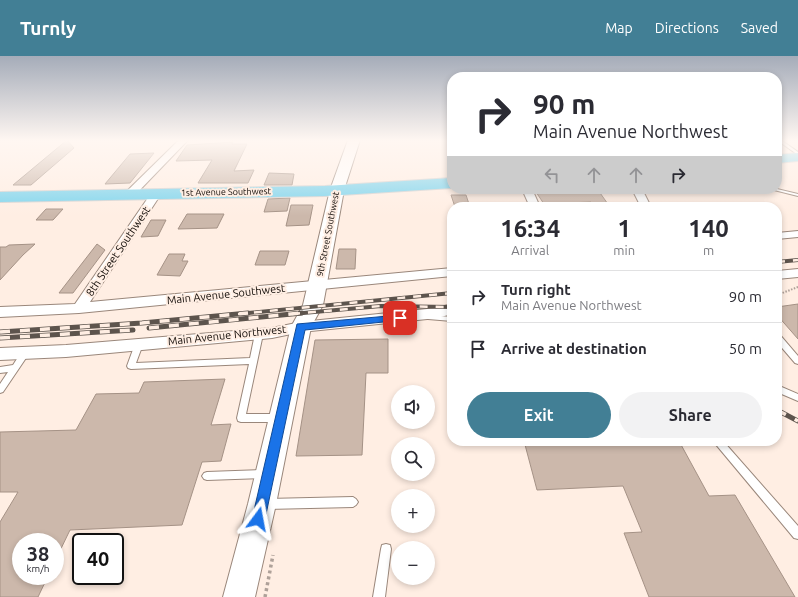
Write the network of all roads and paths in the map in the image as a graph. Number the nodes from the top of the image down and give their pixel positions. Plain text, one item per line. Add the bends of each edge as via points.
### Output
1 (159, 165) edge
2 (345, 165) edge
3 (447, 183) edge
4 (337, 190) junction
5 (782, 191) edge
6 (130, 194) junction
7 (156, 194) junction
8 (798, 195) edge
9 (0, 196) edge
10 (798, 234) edge
11 (782, 236) edge
12 (447, 272) edge
13 (798, 273) edge
14 (782, 275) edge
15 (318, 284) junction
16 (798, 287) edge
17 (782, 293) edge
18 (79, 308) junction
19 (447, 310) edge
20 (0, 312) edge
21 (419, 316) junction
22 (447, 319) edge
23 (301, 327) junction
24 (259, 334) junction
25 (782, 343) edge
26 (139, 344) junction
27 (25, 353) junction
28 (0, 354) edge
29 (253, 361) junction
30 (798, 361) edge
31 (14, 368) junction
32 (0, 370) edge
33 (0, 390) edge
34 (782, 390) edge
35 (798, 398) edge
36 (281, 418) junction
37 (721, 446) edge
38 (269, 474) junction
39 (207, 476) dead end
40 (353, 502) dead end
41 (262, 504) junction
42 (798, 534) edge
43 (386, 549) dead end
44 (240, 597) edge
45 (379, 597) edge

1 - 6 street, 8th Street Southwest
2 - 4 street, 9th Street Southwest
3 - 4 main road, 1st Avenue Southwest
4 - 7 main road, 1st Avenue Southwest
4 - 15 street, 9th Street Southwest
5 - 8 lane
6 - 7 main road, 1st Avenue Southwest
6 - 9 main road, 1st Avenue Southwest
7 - 18 street, 8th Street Southwest
10 - 11 street
12 - 15 street, Main Avenue Southwest
13 - 14 street
15 - 18 street, Main Avenue Southwest
15 - 23 street, 9th Street Southwest via 311,312
16 - 17 path
18 - 20 street, Main Avenue Southwest
19 - 21 street, Main Avenue Northwest
21 - 22 lane
21 - 23 street, Main Avenue Northwest
23 - 24 street, Main Avenue Northwest
23 - 36 street, 9th Street Southwest
24 - 26 street, Main Avenue Northwest
24 - 29 lane
25 - 30 lane
26 - 27 street, Main Avenue Northwest
26 - 29 lane via 131,366
27 - 28 street, Main Avenue Northwest
27 - 31 lane
29 - 36 lane via 241,418
31 - 32 lane
31 - 33 lane
34 - 35 lane
36 - 38 street, 9th Street Southwest
37 - 42 lane
38 - 39 lane
38 - 41 street, 9th Street Southwest
40 - 41 lane
41 - 44 street, 9th Street Southwest
43 - 45 lane

